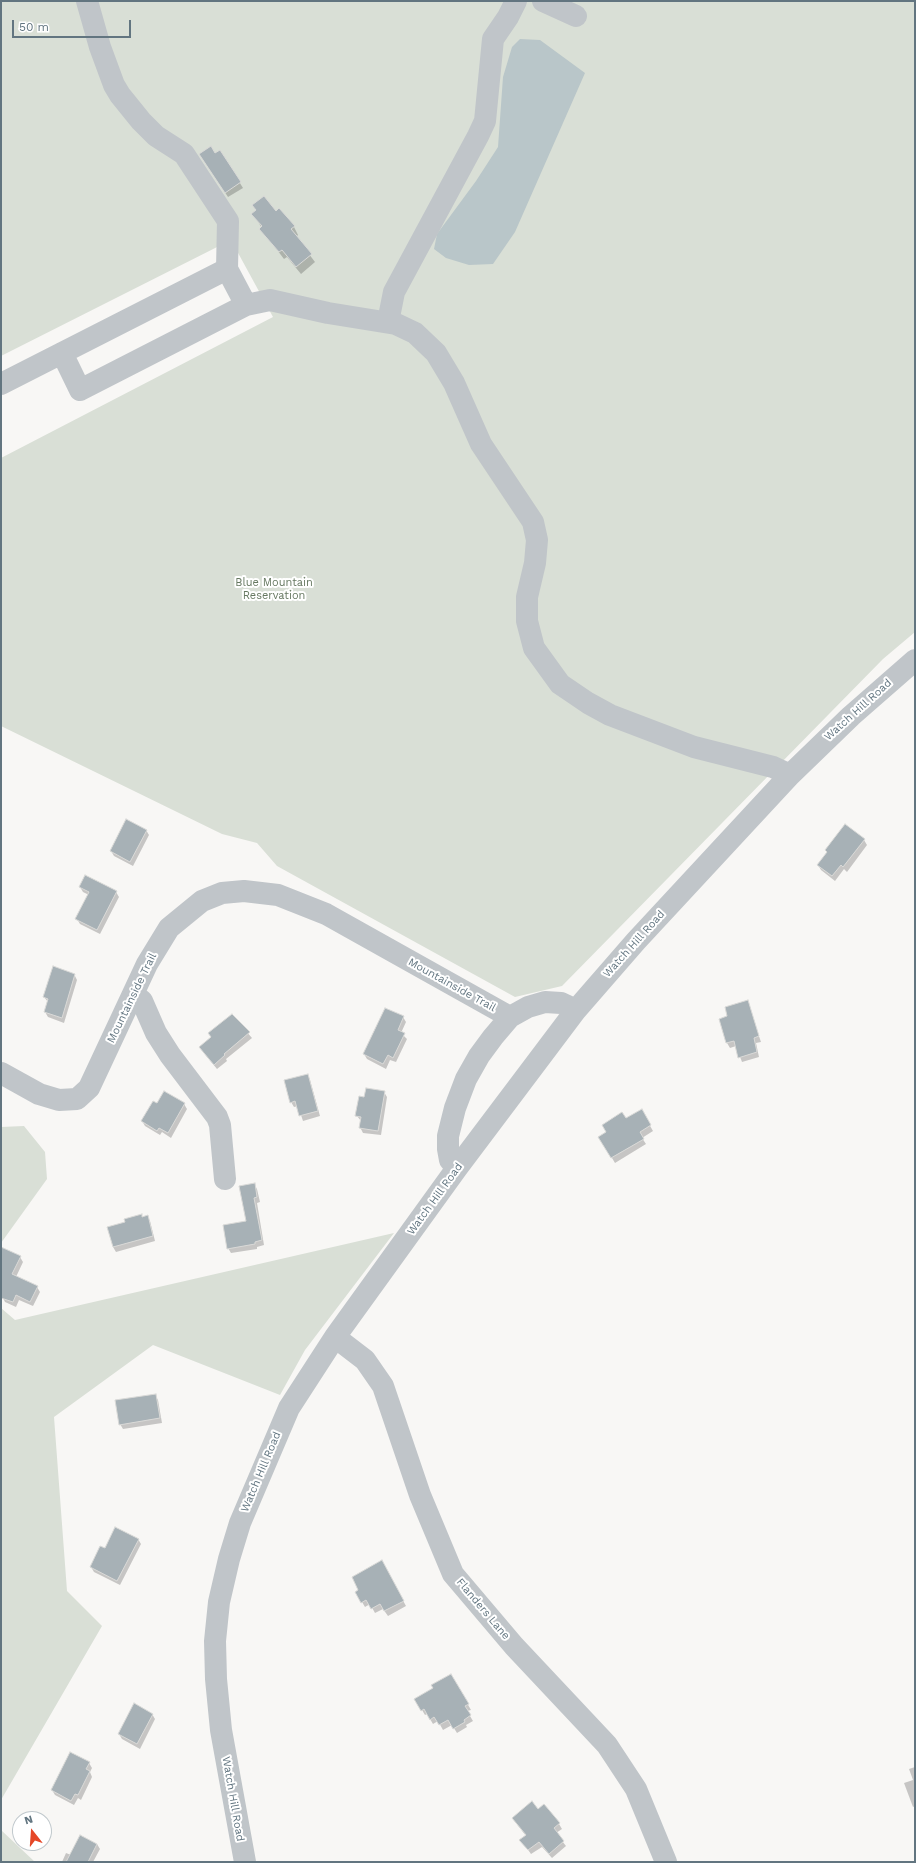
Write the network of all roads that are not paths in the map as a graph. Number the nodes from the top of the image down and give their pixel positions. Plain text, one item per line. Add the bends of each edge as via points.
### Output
1 (87, 1) edge
2 (516, 1) edge
3 (543, 1) edge
4 (576, 16) dead end
5 (227, 269) junction
6 (246, 305) junction
7 (388, 322) junction
8 (62, 353) junction
9 (1, 384) edge
10 (915, 660) edge
11 (790, 775) junction
12 (133, 994) junction
13 (576, 1010) junction
14 (510, 1017) junction
15 (1, 1073) edge
16 (457, 1168) junction
17 (225, 1179) dead end
18 (335, 1337) junction
19 (245, 1862) edge
20 (666, 1862) edge

1 - 5 street via 114,85 156,136 184,154 228,221
2 - 7 street via 493,38 485,121 394,292
3 - 4 street
5 - 6 street
5 - 8 street
6 - 7 street via 270,300 328,313
6 - 8 street via 80,390
7 - 11 street via 415,333 436,353 454,383 481,444 533,522 537,540 535,563 527,597 527,621 534,648 560,684 610,716 694,747 773,766
8 - 9 street
10 - 11 street, Watch Hill Road via 851,716
11 - 13 street, Watch Hill Road via 636,941
12 - 14 street, Mountainside Trail via 147,964 169,928 202,901 222,893 244,890 278,896 326,914
12 - 15 street, Mountainside Trail via 90,1088 77,1099 59,1100 39,1094
12 - 17 street via 142,1001 170,1055 217,1117
13 - 14 street, Mountainside Trail via 561,1003 546,1002 528,1007
13 - 16 street, Watch Hill Road
14 - 16 street, Mountainside Trail via 479,1056 466,1079 455,1108 448,1136 448,1149 450,1160
16 - 18 street, Watch Hill Road
18 - 19 street, Watch Hill Road via 289,1408 280,1427 240,1523 220,1602 216,1679 221,1730
18 - 20 street, Flanders Lane via 365,1360 383,1386 420,1495 453,1574 514,1646 607,1745 636,1789

